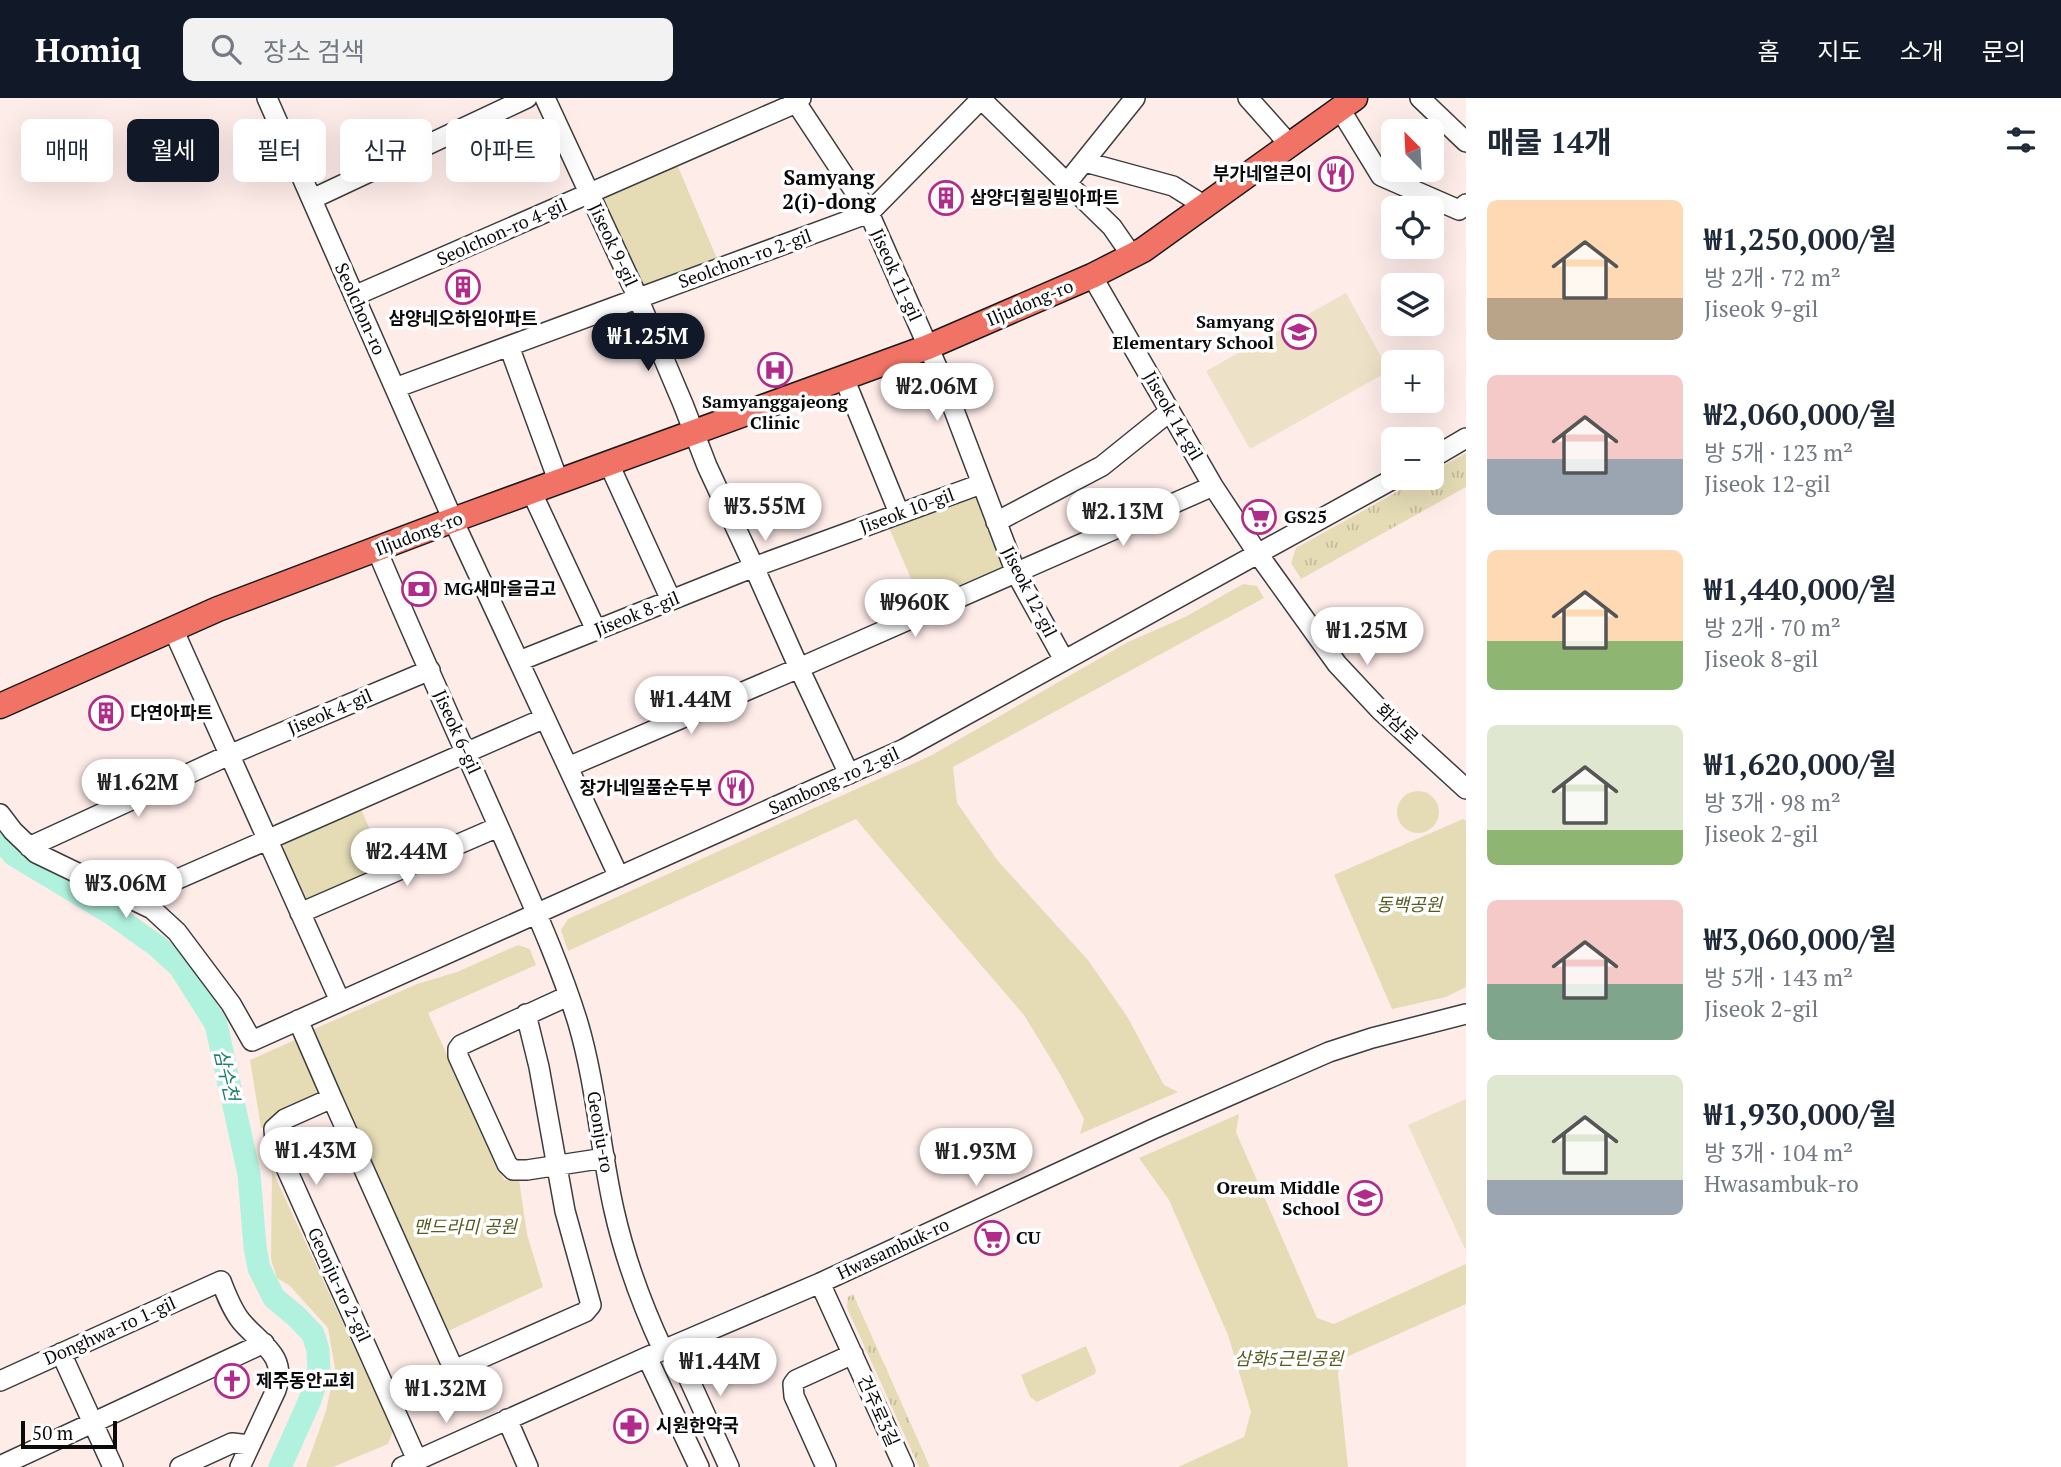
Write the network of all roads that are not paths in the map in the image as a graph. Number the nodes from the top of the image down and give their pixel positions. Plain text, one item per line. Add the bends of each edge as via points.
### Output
1 (268, 98) edge
2 (527, 98) edge
3 (545, 98) edge
4 (1135, 98) edge
5 (1248, 98) edge
6 (1420, 98) edge
7 (981, 99) edge
8 (797, 100) edge
9 (1347, 103) edge
10 (1466, 142) edge
11 (1290, 145) junction
12 (1085, 162) junction
13 (1066, 184) junction
14 (589, 194) junction
15 (312, 200) junction
16 (1466, 204) edge
17 (1205, 206) junction
18 (869, 213) junction
19 (1132, 256) junction
20 (1092, 276) junction
21 (354, 296) junction
22 (638, 298) junction
23 (509, 346) junction
24 (928, 347) junction
25 (844, 378) junction
26 (395, 388) junction
27 (1169, 412) junction
28 (694, 433) junction
29 (1466, 438) edge
30 (1444, 450) edge
31 (609, 464) junction
32 (559, 483) junction
33 (981, 484) junction
34 (1213, 486) junction
35 (1381, 486) edge
36 (532, 493) junction
37 (899, 513) junction
38 (453, 520) junction
39 (996, 523) junction
40 (377, 550) junction
41 (1258, 554) junction
42 (754, 566) junction
43 (1016, 573) junction
44 (671, 600) junction
45 (173, 629) junction
46 (596, 631) junction
47 (1064, 660) junction
48 (519, 662) junction
49 (799, 668) junction
50 (430, 670) junction
51 (0, 706) edge
52 (545, 718) junction
53 (466, 752) junction
54 (229, 755) junction
55 (568, 767) junction
56 (849, 774) junction
57 (1466, 789) edge
58 (0, 814) edge
59 (498, 827) junction
60 (267, 839) junction
61 (29, 846) junction
62 (619, 877) junction
63 (130, 900) junction
64 (300, 913) junction
65 (536, 914) junction
66 (568, 996) junction
67 (340, 1001) junction
68 (526, 1014) junction
69 (1466, 1014) edge
70 (298, 1020) junction
71 (332, 1098) junction
72 (605, 1158) junction
73 (556, 1165) junction
74 (820, 1283) junction
75 (264, 1343) junction
76 (661, 1351) junction
77 (61, 1353) junction
78 (853, 1354) junction
79 (454, 1370) junction
80 (0, 1381) edge
81 (391, 1398) junction
82 (507, 1419) junction
83 (92, 1423) junction
84 (250, 1445) junction
85 (689, 1445) junction
86 (410, 1464) edge
87 (0, 1466) edge
88 (113, 1467) edge
89 (180, 1467) edge
90 (240, 1467) edge
91 (528, 1467) edge
92 (699, 1467) edge
93 (726, 1467) edge
94 (826, 1467) edge
95 (904, 1467) edge

1 - 15 street, Seolchon-ro
2 - 15 street
3 - 14 street, Jiseok 9-gil
4 - 12 street
5 - 11 street
6 - 10 street
7 - 13 street
7 - 18 street, Seolchon-ro 2-gil
8 - 14 street, Seolchon-ro 4-gil
8 - 18 street, Jiseok 11-gil
9 - 11 main road, Iljudong-ro
9 - 16 street via 1381,176 1459,210
11 - 17 main road, Iljudong-ro
12 - 13 street
12 - 17 street via 1173,187
13 - 19 street via 1112,227
14 - 21 street, Seolchon-ro 4-gil
14 - 22 street, Jiseok 9-gil
15 - 21 street, Seolchon-ro
17 - 19 main road, Iljudong-ro
18 - 22 street, Seolchon-ro 2-gil
18 - 24 street, Jiseok 11-gil
19 - 20 main road, Iljudong-ro
20 - 24 main road, Iljudong-ro
20 - 27 street, Jiseok 14-gil
21 - 26 street, Seolchon-ro
22 - 23 street, Seolchon-ro 2-gil
22 - 28 street, Jiseok 9-gil
23 - 26 street, Seolchon-ro 2-gil
23 - 32 street
24 - 25 main road, Iljudong-ro
24 - 33 street, Jiseok 12-gil
25 - 28 main road, Iljudong-ro
25 - 37 street
26 - 38 street, Seolchon-ro
27 - 34 street, Jiseok 14-gil
27 - 39 street via 1101,466
28 - 31 main road, Iljudong-ro
28 - 42 street
29 - 30 street
31 - 32 main road, Iljudong-ro
31 - 44 street
32 - 36 main road, Iljudong-ro
33 - 37 street, Jiseok 10-gil
33 - 39 street, Jiseok 12-gil
34 - 41 street, Jiseok 14-gil
34 - 43 street
35 - 41 street, Sambong-ro 2-gil
36 - 38 main road, Iljudong-ro
36 - 46 street
37 - 42 street, Jiseok 10-gil
38 - 40 main road, Iljudong-ro
38 - 48 street
39 - 43 street, Jiseok 12-gil
40 - 45 main road, Iljudong-ro
40 - 50 street, Jiseok 6-gil
41 - 47 street, Sambong-ro 2-gil
41 - 57 street, 화삼로 via 1337,664
42 - 44 street, Jiseok 8-gil
42 - 49 street
43 - 47 street, Jiseok 12-gil
43 - 49 street
44 - 46 street, Jiseok 8-gil
45 - 51 main road, Iljudong-ro
45 - 54 street
46 - 48 street, Jiseok 8-gil
47 - 56 street, Sambong-ro 2-gil via 951,725
48 - 52 street
49 - 55 street
49 - 56 street
50 - 53 street, Jiseok 6-gil
50 - 54 street, Jiseok 4-gil
52 - 53 street
52 - 55 street
53 - 59 street, Jiseok 6-gil
53 - 60 street
54 - 60 street
54 - 61 street, Jiseok 4-gil
55 - 62 street
56 - 62 street, Sambong-ro 2-gil
58 - 61 street
59 - 64 street
59 - 65 street, Jiseok 6-gil
60 - 63 street
60 - 64 street
61 - 63 street
62 - 65 street, Sambong-ro 2-gil
63 - 70 street, Sambong-ro 2-gil via 152,909 177,932 231,1004 251,1041
64 - 67 street
65 - 66 street, Geonju-ro
65 - 67 street, Sambong-ro 2-gil
66 - 68 street
66 - 72 street, Geonju-ro via 584,1049
67 - 70 street, Sambong-ro 2-gil
68 - 73 street
68 - 73 street via 461,1045 458,1056 510,1168 518,1171
69 - 74 street, Hwasambuk-ro via 1329,1052
70 - 71 street
71 - 79 street
71 - 81 street, Geonju-ro 2-gil via 281,1121 274,1138
72 - 73 street
72 - 76 street, Geonju-ro via 626,1259
73 - 79 street via 591,1305 585,1312
74 - 76 street, Hwasambuk-ro
74 - 78 street, 건주로3길
75 - 77 street, Donghwa-ro 1-gil via 239,1319 221,1281
75 - 83 street
75 - 84 street via 277,1362 279,1380
76 - 82 street, Hwasambuk-ro
76 - 85 street, Geonju-ro
76 - 93 street, Geonju-ro
77 - 80 street, Donghwa-ro 1-gil
77 - 83 street
78 - 94 street, 건주로3길 via 793,1384 794,1396
78 - 95 street, 건주로3길
79 - 81 street
81 - 86 street, Geonju-ro 2-gil
82 - 86 street, Hwasambuk-ro
82 - 91 street
83 - 87 street
83 - 88 street
84 - 89 street via 232,1443
84 - 90 street
85 - 92 street, Geonju-ro
85 - 93 street via 684,1417 688,1412

